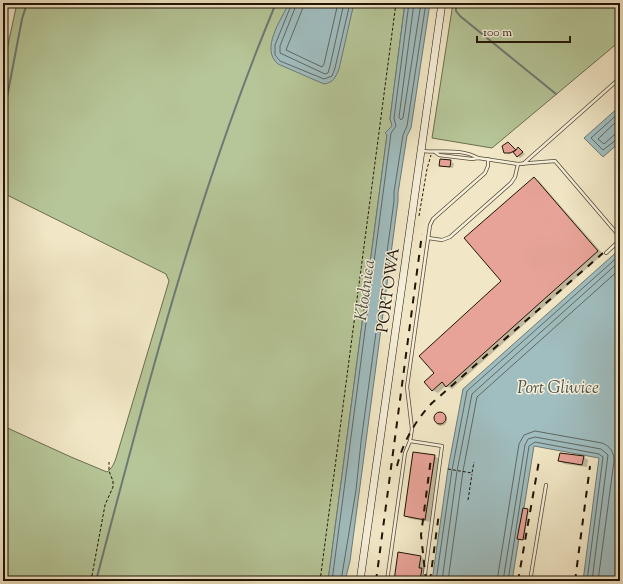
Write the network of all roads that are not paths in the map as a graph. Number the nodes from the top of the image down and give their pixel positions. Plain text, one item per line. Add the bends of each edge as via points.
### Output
1 (442, 3) edge
2 (620, 78) edge
3 (421, 151) junction
4 (435, 152) junction
5 (478, 158) junction
6 (488, 159) junction
7 (518, 164) junction
8 (523, 164) junction
9 (620, 236) edge
10 (428, 238) junction
11 (620, 240) edge
12 (606, 253) dead end
13 (410, 441) junction
14 (546, 485) dead end
15 (360, 581) edge
16 (388, 581) edge
17 (424, 581) edge
18 (530, 581) edge

1 - 3 street, PORTOWA
2 - 8 lane
3 - 4 lane
3 - 15 street, PORTOWA
4 - 5 lane via 439,155
4 - 5 lane via 439,150 472,154
5 - 6 lane
6 - 7 lane
6 - 10 lane via 485,173 433,219
7 - 8 lane
7 - 10 lane via 511,183 450,237 442,240
8 - 9 lane via 555,161
10 - 13 lane via 408,387 412,429
11 - 12 lane
13 - 16 lane via 406,452
13 - 17 lane via 442,446
14 - 18 lane

